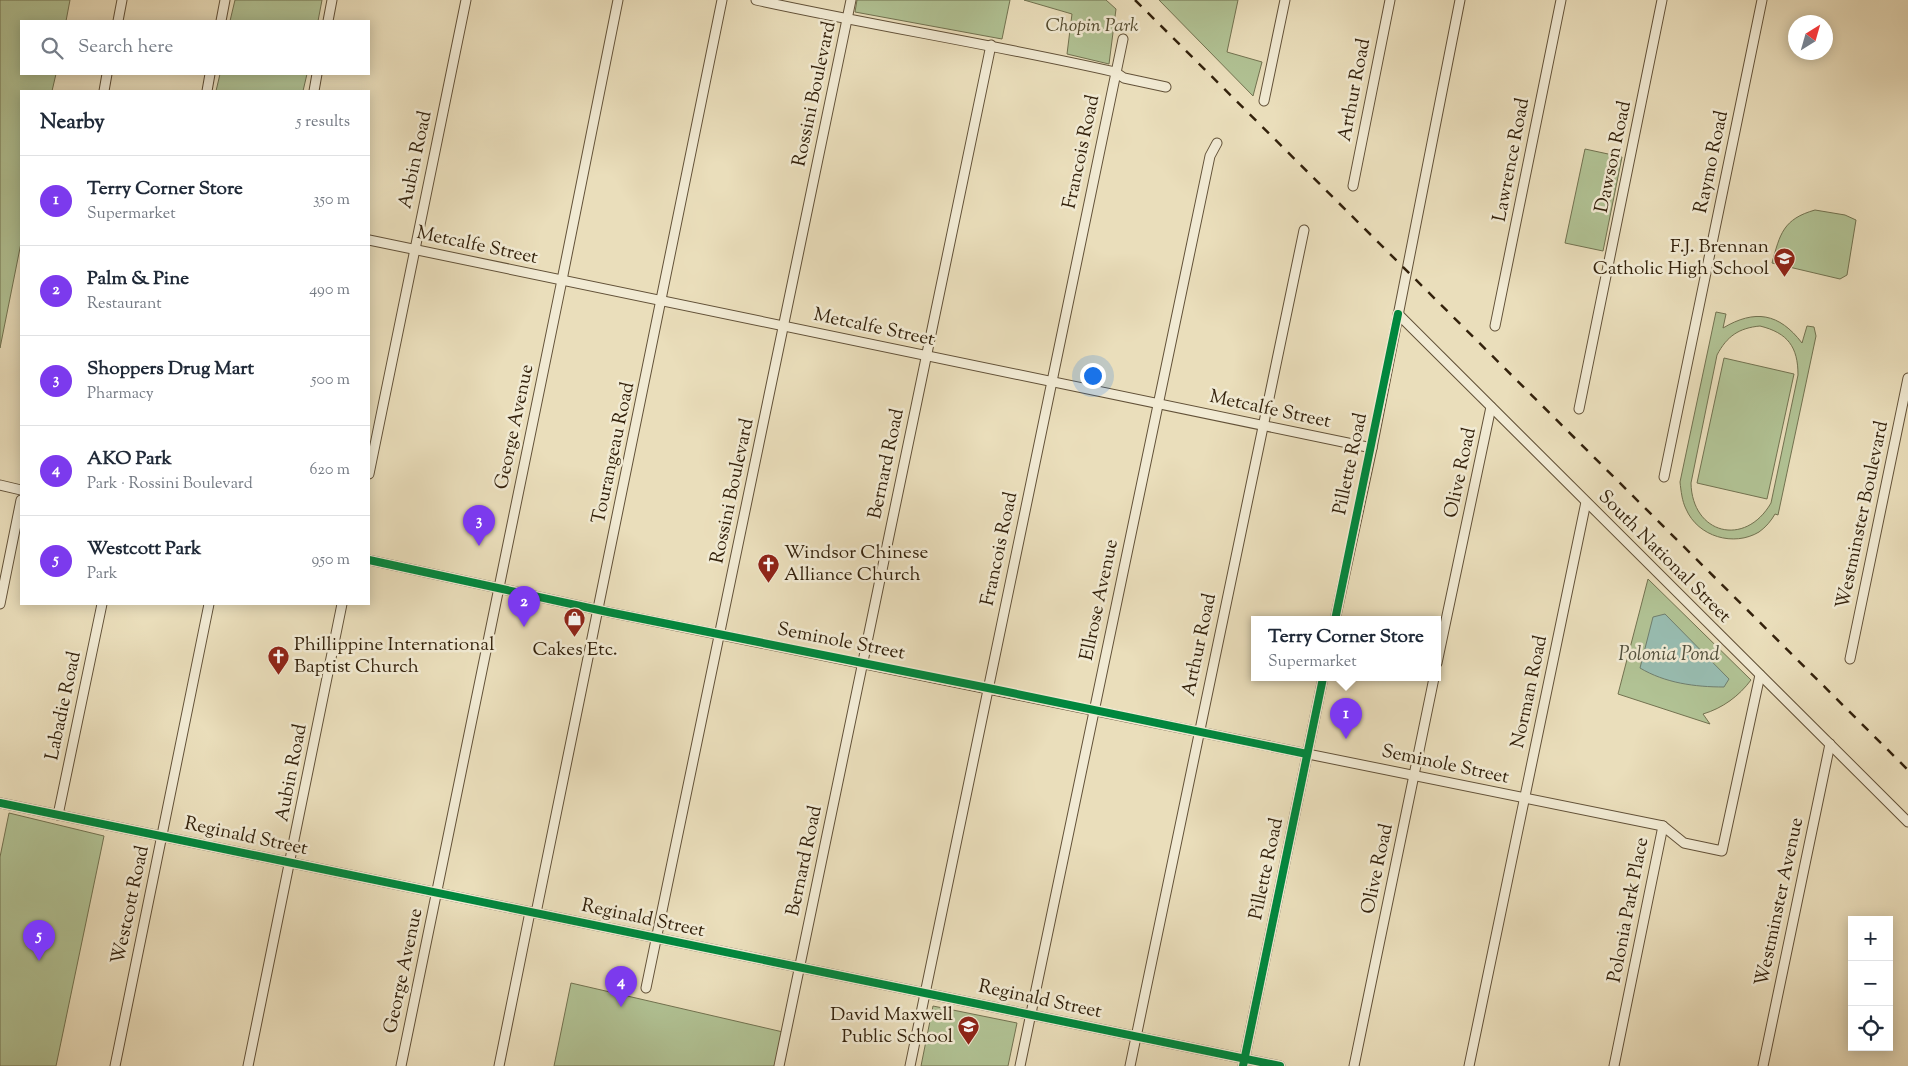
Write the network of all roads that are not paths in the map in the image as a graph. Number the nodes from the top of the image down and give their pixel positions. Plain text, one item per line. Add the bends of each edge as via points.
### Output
1 (122, 0) edge
2 (225, 0) edge
3 (332, 0) edge
4 (466, 0) edge
5 (618, 0) edge
6 (722, 0) edge
7 (756, 0) edge
8 (851, 0) edge
9 (1285, 0) edge
10 (1390, 0) edge
11 (1460, 0) edge
12 (1561, 0) edge
13 (1662, 0) edge
14 (1762, 0) edge
15 (118, 20) edge
16 (221, 20) edge
17 (328, 20) edge
18 (847, 20) junction
19 (1123, 39) dead end
20 (991, 45) junction
21 (1115, 72) junction
22 (108, 75) edge
23 (210, 75) edge
24 (317, 75) edge
25 (1166, 87) dead end
26 (104, 90) edge
27 (206, 90) edge
28 (314, 90) edge
29 (1264, 101) dead end
30 (1217, 143) dead end
31 (1353, 186) dead end
32 (1304, 230) dead end
33 (370, 240) edge
34 (414, 249) junction
35 (562, 280) junction
36 (662, 301) junction
37 (1398, 314) junction
38 (784, 326) junction
39 (1495, 326) dead end
40 (926, 356) junction
41 (1908, 378) edge
42 (1052, 382) junction
43 (1158, 404) junction
44 (1491, 407) junction
45 (1579, 409) dead end
46 (1263, 425) junction
47 (1372, 448) junction
48 (370, 469) edge
49 (1664, 476) dead end
50 (0, 485) edge
51 (20, 490) edge
52 (1586, 502) junction
53 (20, 505) edge
54 (370, 560) edge
55 (498, 587) junction
56 (0, 604) edge
57 (102, 605) edge
58 (209, 605) edge
59 (342, 605) edge
60 (599, 610) junction
61 (1336, 616) edge
62 (720, 634) junction
63 (1441, 644) edge
64 (1850, 659) dead end
65 (862, 663) junction
66 (1760, 675) junction
67 (1322, 681) edge
68 (1433, 681) edge
69 (988, 688) junction
70 (1094, 709) junction
71 (1199, 731) junction
72 (1830, 744) junction
73 (1307, 754) junction
74 (1414, 774) junction
75 (1525, 798) junction
76 (0, 803) edge
77 (58, 815) junction
78 (1908, 822) edge
79 (1663, 826) junction
80 (162, 836) junction
81 (290, 863) junction
82 (436, 893) junction
83 (533, 913) junction
84 (656, 938) junction
85 (799, 967) junction
86 (646, 988) dead end
87 (925, 993) junction
88 (1031, 1015) junction
89 (1136, 1036) junction
90 (1244, 1062) edge
91 (115, 1066) edge
92 (248, 1066) edge
93 (401, 1066) edge
94 (499, 1066) edge
95 (779, 1066) edge
96 (910, 1066) edge
97 (1020, 1066) edge
98 (1130, 1066) edge
99 (1280, 1066) edge
100 (1354, 1066) edge
101 (1470, 1066) edge
102 (1614, 1066) edge
103 (1763, 1066) edge

1 - 15 street
2 - 16 street
3 - 17 street
4 - 34 street, Aubin Road
5 - 35 street, George Avenue
6 - 36 street, Tourangeau Road
7 - 18 street
8 - 18 street, Rossini Boulevard
9 - 29 street
10 - 31 street, Arthur Road
11 - 37 street, Pillette Road
12 - 39 street, Lawrence Road
13 - 45 street, Dawson Road
14 - 49 street, Raymo Road
18 - 20 street
18 - 38 street, Rossini Boulevard
19 - 21 street, Francois Road
20 - 21 street
20 - 40 street, Bernard Road
21 - 25 street via 1124,78
21 - 42 street, Francois Road
22 - 26 street
23 - 27 street
24 - 28 street
30 - 43 street, Ellrose Avenue via 1210,156
32 - 46 street, Arthur Road
33 - 34 street, Metcalfe Street
34 - 35 street, Metcalfe Street
34 - 48 street, Aubin Road
35 - 36 street, Metcalfe Street
35 - 55 street, George Avenue
36 - 38 street, Metcalfe Street
36 - 60 street, Tourangeau Road
37 - 44 street, South National Street
37 - 47 street, Pillette Road
38 - 40 street, Metcalfe Street
38 - 62 street, Rossini Boulevard
40 - 42 street, Metcalfe Street
40 - 65 street, Bernard Road
41 - 64 street, Westminster Boulevard
42 - 43 street, Metcalfe Street
42 - 69 street, Francois Road
43 - 46 street, Metcalfe Street
43 - 70 street, Ellrose Avenue
44 - 52 street, South National Street
44 - 63 street, Olive Road
46 - 47 street, Metcalfe Street
46 - 71 street, Arthur Road
47 - 61 street, Pillette Road
50 - 51 street
52 - 66 street, South National Street
52 - 75 street, Norman Road
53 - 56 street
54 - 55 street, Seminole Street
55 - 60 street, Seminole Street
55 - 82 street, George Avenue
57 - 77 street, Labadie Road
58 - 80 street, Westcott Road
59 - 81 street, Aubin Road
60 - 62 street, Seminole Street
60 - 83 street, Tourangeau Road
62 - 65 street, Seminole Street
62 - 84 street, Rossini Boulevard
65 - 69 street, Seminole Street
65 - 85 street, Bernard Road
66 - 72 street, South National Street
66 - 79 street, Polonia Park Place via 1722,851 1684,842
67 - 73 street, Pillette Road
68 - 74 street, Olive Road
69 - 70 street, Seminole Street
69 - 87 street, Francois Road
70 - 71 street, Seminole Street
70 - 88 street, Ellrose Avenue
71 - 73 street, Seminole Street
71 - 89 street, Arthur Road
72 - 78 street, South National Street
72 - 103 street, Westminster Avenue
73 - 74 street, Seminole Street
73 - 90 street, Pillette Road
74 - 75 street, Seminole Street
74 - 100 street, Olive Road
75 - 79 street, Seminole Street
75 - 101 street, Norman Road
76 - 77 street, Reginald Street
77 - 80 street, Reginald Street
79 - 102 street, Polonia Park Place
80 - 81 street, Reginald Street
80 - 91 street, Westcott Road
81 - 82 street, Reginald Street
81 - 92 street, Aubin Road
82 - 83 street, Reginald Street
82 - 93 street, George Avenue
83 - 84 street, Reginald Street
83 - 94 street, Tourangeau Road
84 - 85 street, Reginald Street
84 - 86 street, Rossini Boulevard
85 - 87 street, Reginald Street
85 - 95 street, Bernard Road
87 - 88 street, Reginald Street
87 - 96 street, Francois Road
88 - 89 street, Reginald Street
88 - 97 street, Ellrose Avenue
89 - 90 street, Reginald Street
89 - 98 street, Arthur Road
90 - 99 street, Reginald Street

